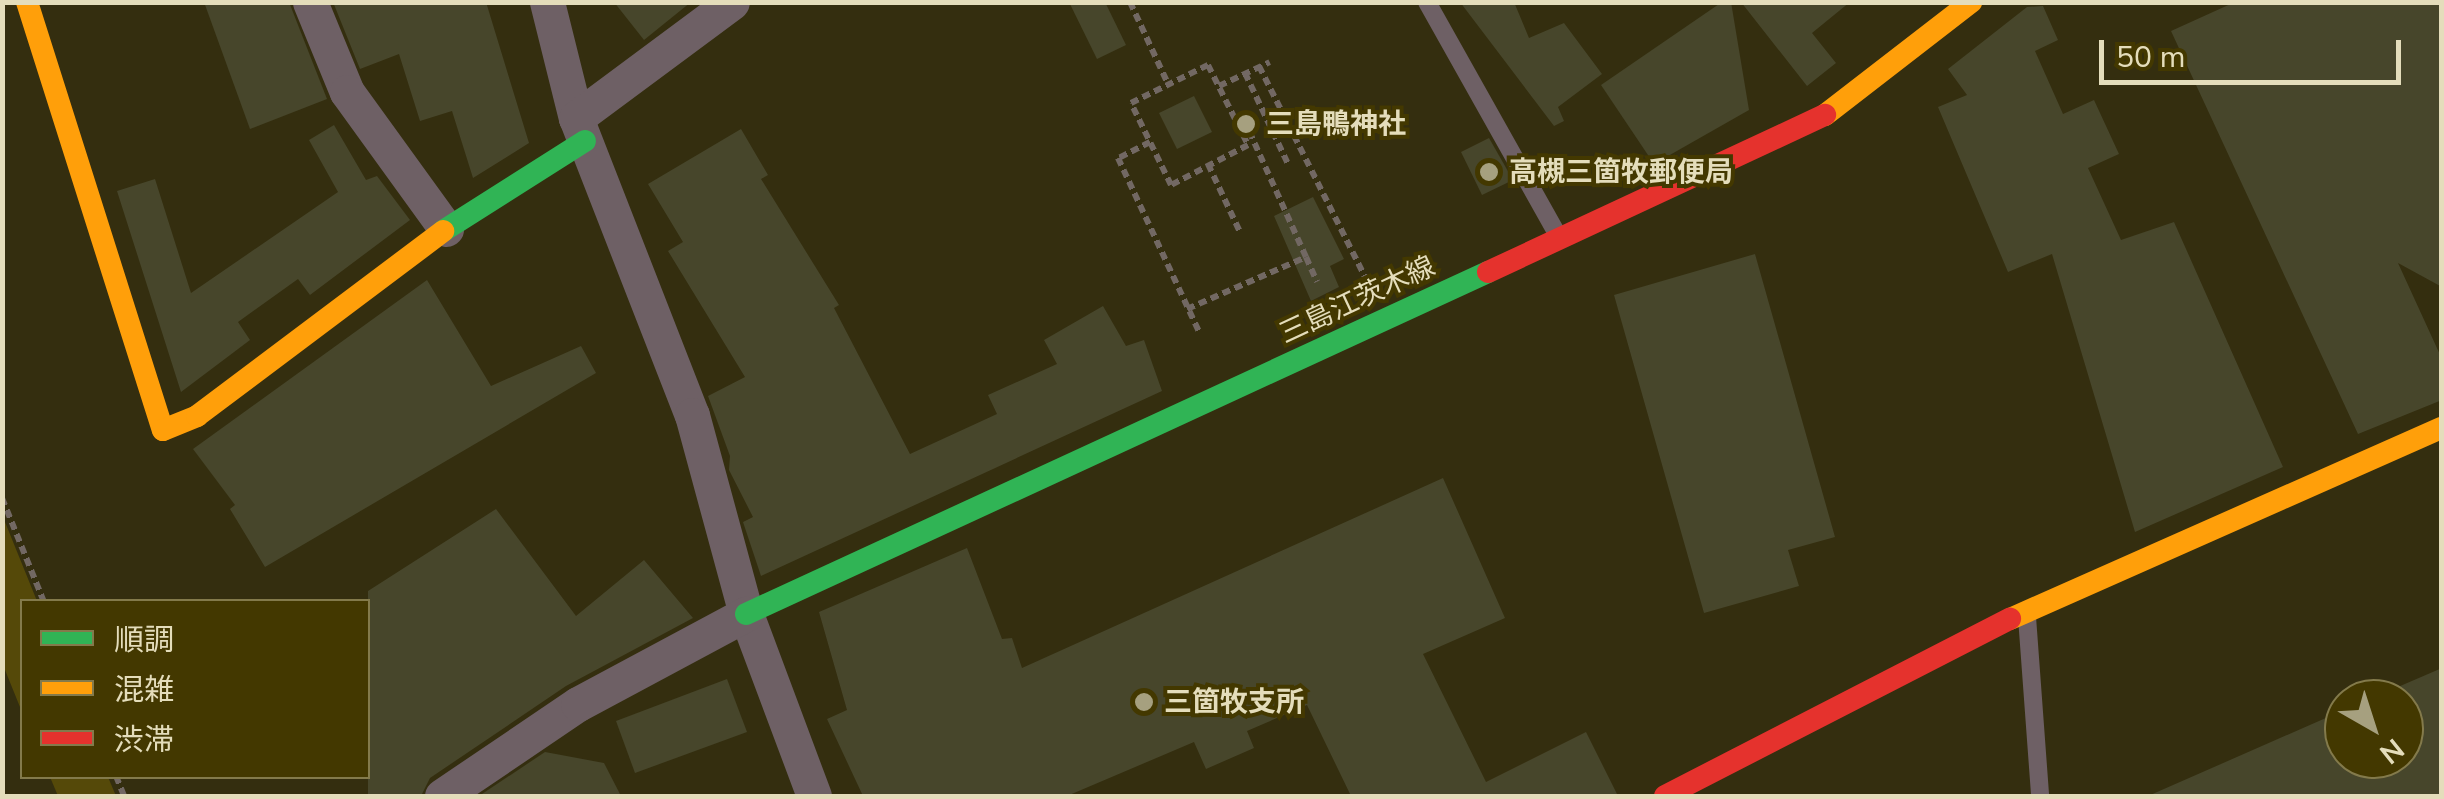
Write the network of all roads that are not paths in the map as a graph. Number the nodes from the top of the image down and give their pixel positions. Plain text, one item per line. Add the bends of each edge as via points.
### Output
1 (27, 2) edge
2 (310, 2) edge
3 (547, 2) edge
4 (732, 2) edge
5 (1427, 2) edge
6 (1970, 2) edge
7 (581, 130) junction
8 (446, 229) junction
9 (1560, 240) junction
10 (2442, 428) edge
11 (2026, 611) junction
12 (746, 614) junction
13 (442, 796) edge
14 (814, 796) edge
15 (1665, 796) edge
16 (2040, 796) edge

1 - 8 street via 163,430 197,416
2 - 8 street via 346,92
3 - 7 street
4 - 7 street
5 - 9 lane
6 - 9 street, 三島江茨木線 via 1820,120
7 - 8 street
7 - 12 street via 692,415
9 - 12 street, 三島江茨木線
10 - 11 street
11 - 15 street
11 - 16 lane
12 - 13 street via 578,704
12 - 14 street

